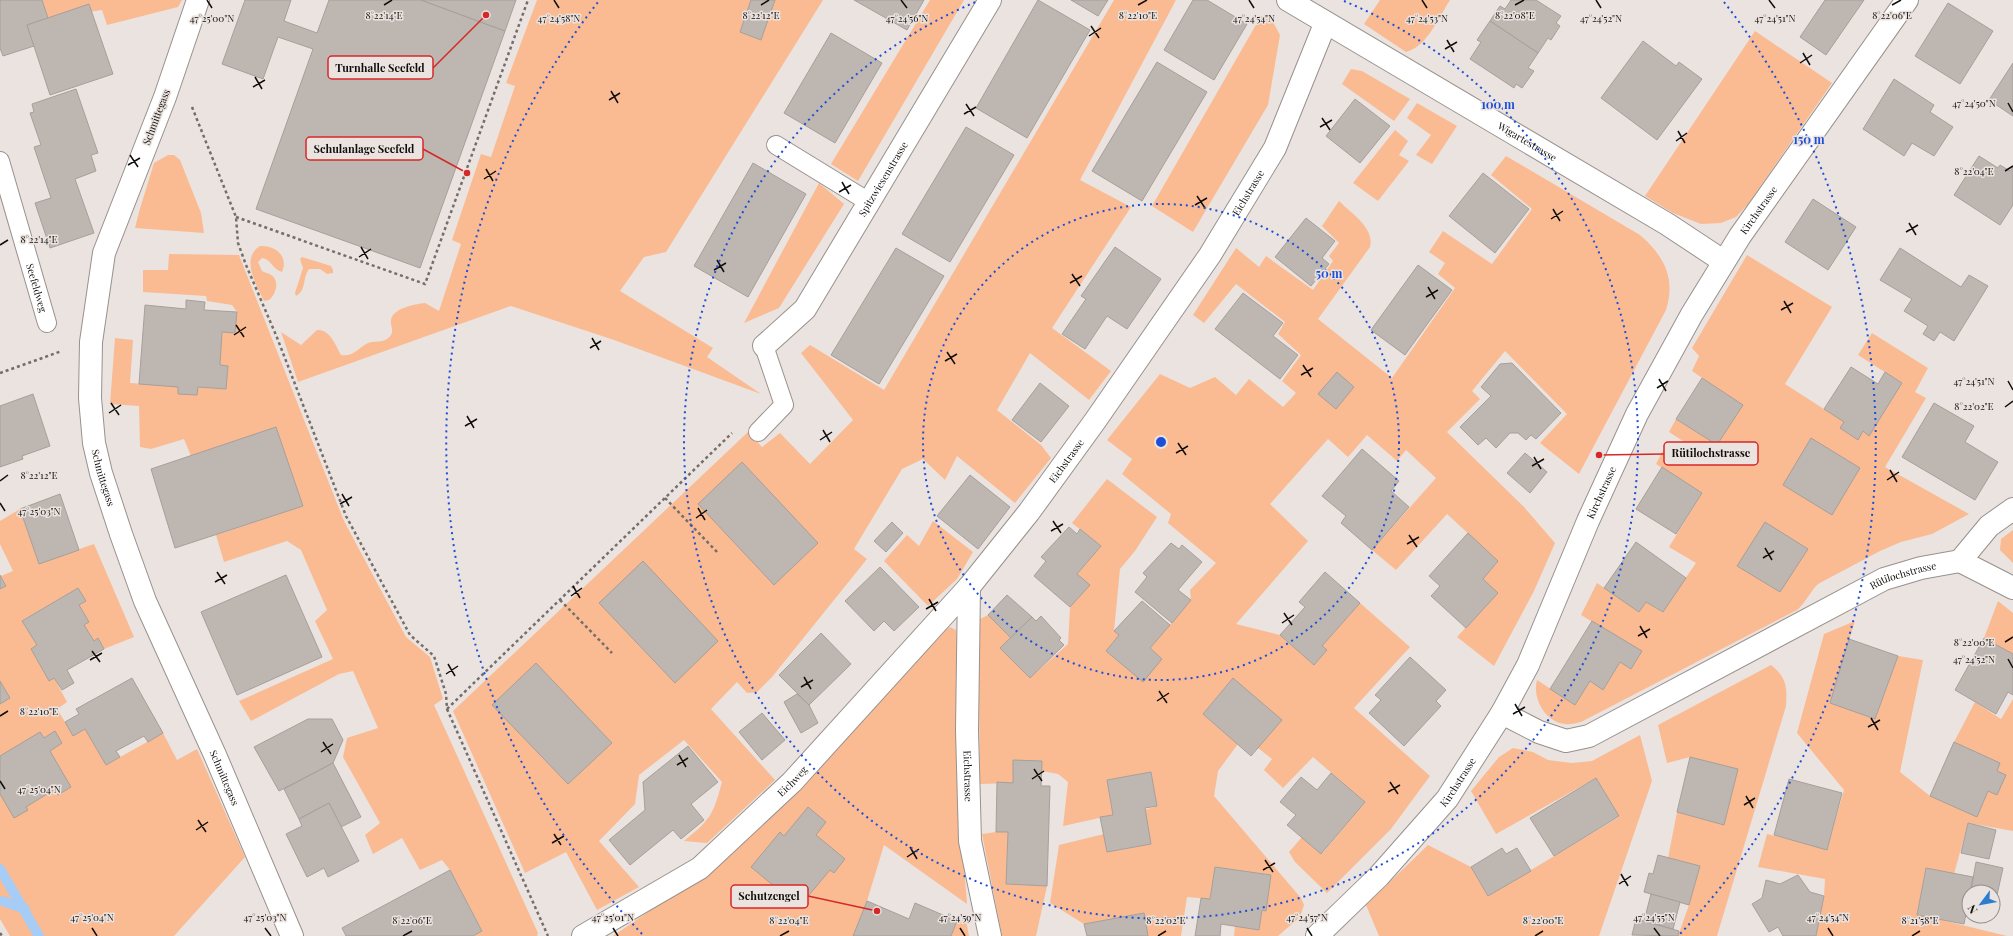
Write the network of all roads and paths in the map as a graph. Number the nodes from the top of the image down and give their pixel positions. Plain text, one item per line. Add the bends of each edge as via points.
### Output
1 (198, 0) edge
2 (528, 0) edge
3 (990, 0) edge
4 (1288, 0) edge
5 (1907, 0) edge
6 (1325, 24) junction
7 (191, 105) dead end
8 (776, 145) dead end
9 (0, 161) edge
10 (869, 202) junction
11 (236, 217) junction
12 (1723, 261) junction
13 (47, 323) dead end
14 (764, 346) joint
15 (68, 349) dead end
16 (0, 373) edge
17 (736, 429) dead end
18 (758, 432) dead end
19 (665, 498) junction
20 (2013, 509) edge
21 (718, 553) dead end
22 (1960, 561) junction
23 (969, 586) junction
24 (2013, 588) edge
25 (560, 600) junction
26 (612, 654) dead end
27 (447, 710) junction
28 (1502, 713) junction
29 (0, 933) edge
30 (2, 936) edge
31 (292, 936) edge
32 (548, 936) edge
33 (583, 936) edge
34 (990, 936) edge
35 (1317, 936) edge

1 - 31 street, Schmittegass via 165,97 104,253 91,342 90,398 94,444 116,520 145,601 216,755
2 - 11 path via 425,284
3 - 10 street, Spitzwiesenstrasse
4 - 6 street, Wigartestrasse
5 - 12 street, Kirchstrasse
6 - 12 street, Wigartestrasse via 1667,224
6 - 23 street, Eichstrasse via 1275,148 1210,255 1095,421 1033,506
7 - 11 path
8 - 10 lane
9 - 13 lane, Seefeldweg
10 - 14 street, Spitzwiesenstrasse via 805,309
11 - 27 path via 240,250 346,516 410,635 434,656 446,694
12 - 28 street, Kirchstrasse via 1637,414 1588,521 1528,666
14 - 18 lane via 784,405
15 - 16 path
17 - 19 path
19 - 21 path
19 - 25 path
20 - 22 street via 1989,526
22 - 24 street
22 - 28 street, Rütilochstrasse via 1921,568 1884,580 1589,736 1566,741 1539,732
23 - 33 street, Eichweg via 792,782 700,868
23 - 34 street, Eichstrasse via 967,730 970,841
25 - 26 path
25 - 27 path
27 - 32 path
28 - 35 street, Kirchstrasse via 1447,800 1379,876
29 - 30 path

